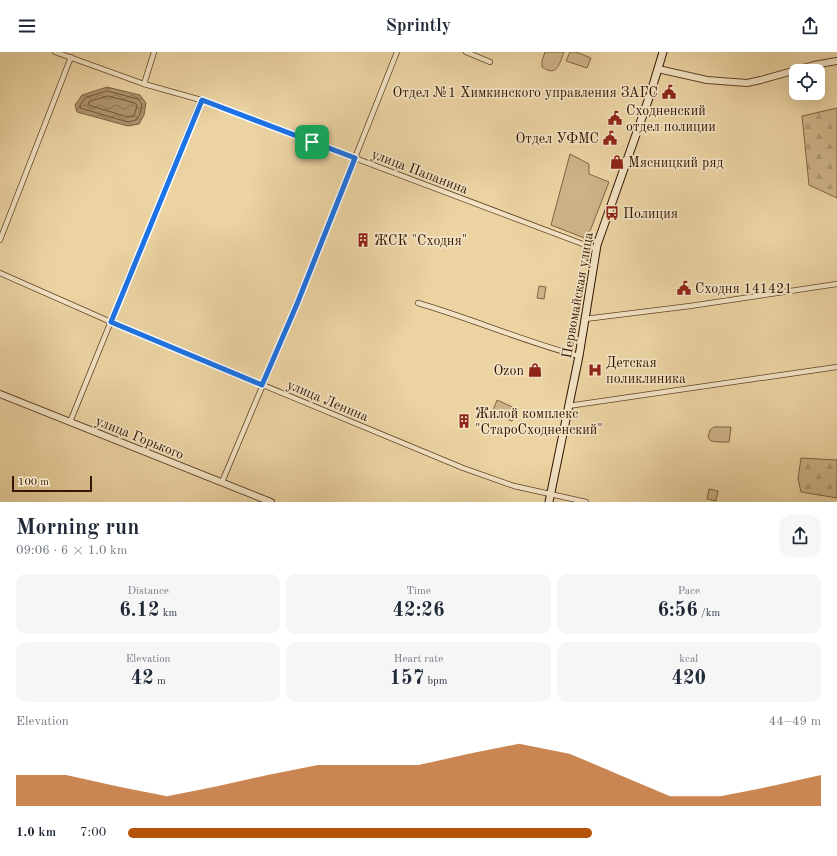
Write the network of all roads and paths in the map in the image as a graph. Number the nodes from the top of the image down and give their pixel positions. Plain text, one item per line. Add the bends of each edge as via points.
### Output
1 (55, 52) edge
2 (154, 52) edge
3 (397, 52) edge
4 (466, 52) edge
5 (663, 52) edge
6 (71, 57) junction
7 (837, 61) edge
8 (490, 62) dead end
9 (658, 69) junction
10 (144, 84) junction
11 (202, 100) junction
12 (355, 158) junction
13 (0, 240) edge
14 (596, 249) junction
15 (0, 273) edge
16 (837, 284) edge
17 (418, 302) dead end
18 (585, 319) junction
19 (111, 322) junction
20 (580, 356) junction
21 (837, 367) edge
22 (262, 385) junction
23 (0, 394) edge
24 (568, 406) junction
25 (70, 422) junction
26 (222, 482) junction
27 (549, 498) edge
28 (271, 502) edge
29 (586, 502) edge

1 - 6 street, улица Папанина
2 - 10 street
3 - 12 street
4 - 8 street
5 - 9 main road, Первомайская улица
6 - 10 street, улица Папанина
6 - 13 street
7 - 9 street via 747,83 707,80
9 - 14 main road, Первомайская улица
10 - 11 street, улица Папанина
11 - 12 street, улица Папанина
11 - 19 street
12 - 14 street, улица Папанина
12 - 22 street
14 - 18 main road, Первомайская улица
15 - 19 street, улица Ленина
16 - 18 street
17 - 20 street via 540,345
18 - 20 main road, Первомайская улица
19 - 22 street, улица Ленина
19 - 25 street
20 - 24 main road, Первомайская улица
21 - 24 street
22 - 26 street
22 - 27 street, улица Ленина via 463,468
23 - 25 street, улица Горького
24 - 27 main road, Первомайская улица
25 - 26 street, улица Горького
26 - 28 street, улица Горького
27 - 29 street, улица Ленина

